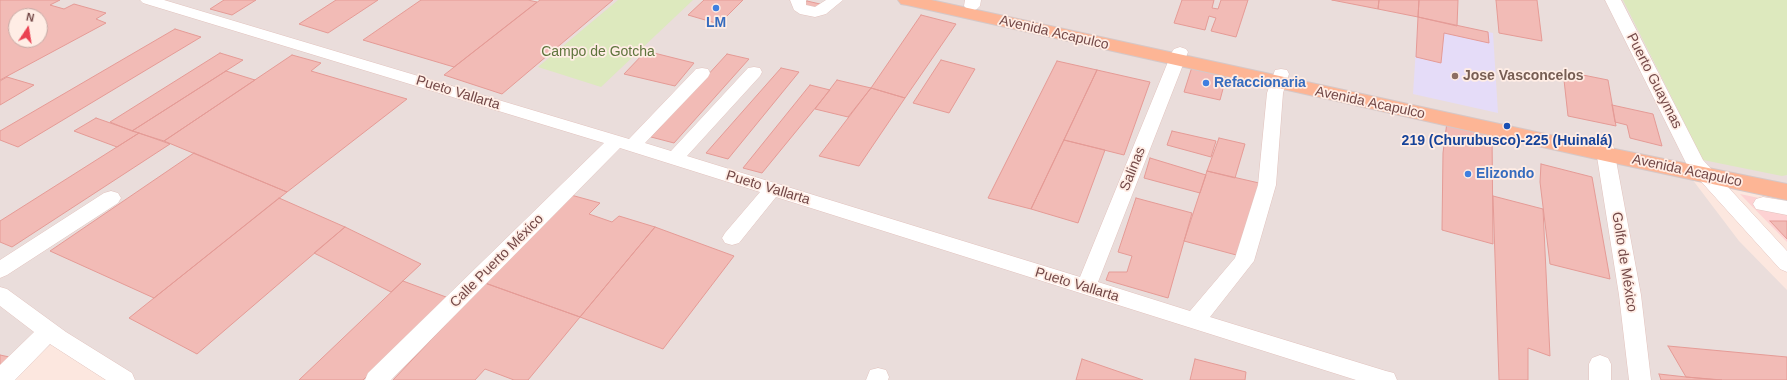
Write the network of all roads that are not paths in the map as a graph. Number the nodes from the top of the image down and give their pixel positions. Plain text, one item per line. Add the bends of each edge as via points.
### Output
1 (148, 0) edge
2 (798, 0) edge
3 (835, 0) edge
4 (907, 0) edge
5 (947, 0) edge
6 (1613, 0) edge
7 (972, 3) edge
8 (1178, 56) junction
9 (754, 72) dead end
10 (702, 73) dead end
11 (1279, 78) junction
12 (625, 144) junction
13 (1604, 149) junction
14 (674, 159) junction
15 (1701, 169) junction
16 (1784, 184) edge
17 (772, 190) junction
18 (111, 198) dead end
19 (1763, 204) dead end
20 (1787, 208) edge
21 (732, 238) dead end
22 (1787, 264) edge
23 (0, 270) edge
24 (1086, 287) junction
25 (0, 295) edge
26 (1194, 321) junction
27 (48, 331) junction
28 (0, 380) edge
29 (124, 380) edge
30 (376, 380) edge
31 (1386, 380) edge
32 (1640, 380) edge

1 - 12 street, Pueto Vallarta
2 - 3 street via 798,7 815,12 821,11
4 - 8 main road, Avenida Acapulco
5 - 7 main road, Avenida Acapulco
6 - 15 street, Puerto Guaymas
7 - 8 main road, Avenida Acapulco
8 - 11 main road, Avenida Acapulco
8 - 24 street, Salinas
9 - 14 street
10 - 12 street, Calle Puerto México
11 - 13 main road, Avenida Acapulco
11 - 26 street via 1275,93 1267,185 1244,261
12 - 14 street, Pueto Vallarta
12 - 30 street, Calle Puerto México
13 - 15 main road, Avenida Acapulco
13 - 32 street, Golfo de México via 1630,295
14 - 17 street, Pueto Vallarta
15 - 16 main road, Avenida Acapulco
15 - 22 street, Puerto Guaymas
17 - 21 street
17 - 24 street, Pueto Vallarta
18 - 23 street
19 - 20 street
24 - 26 street, Pueto Vallarta
25 - 27 street
26 - 31 street, Pueto Vallarta
27 - 28 street
27 - 29 street

